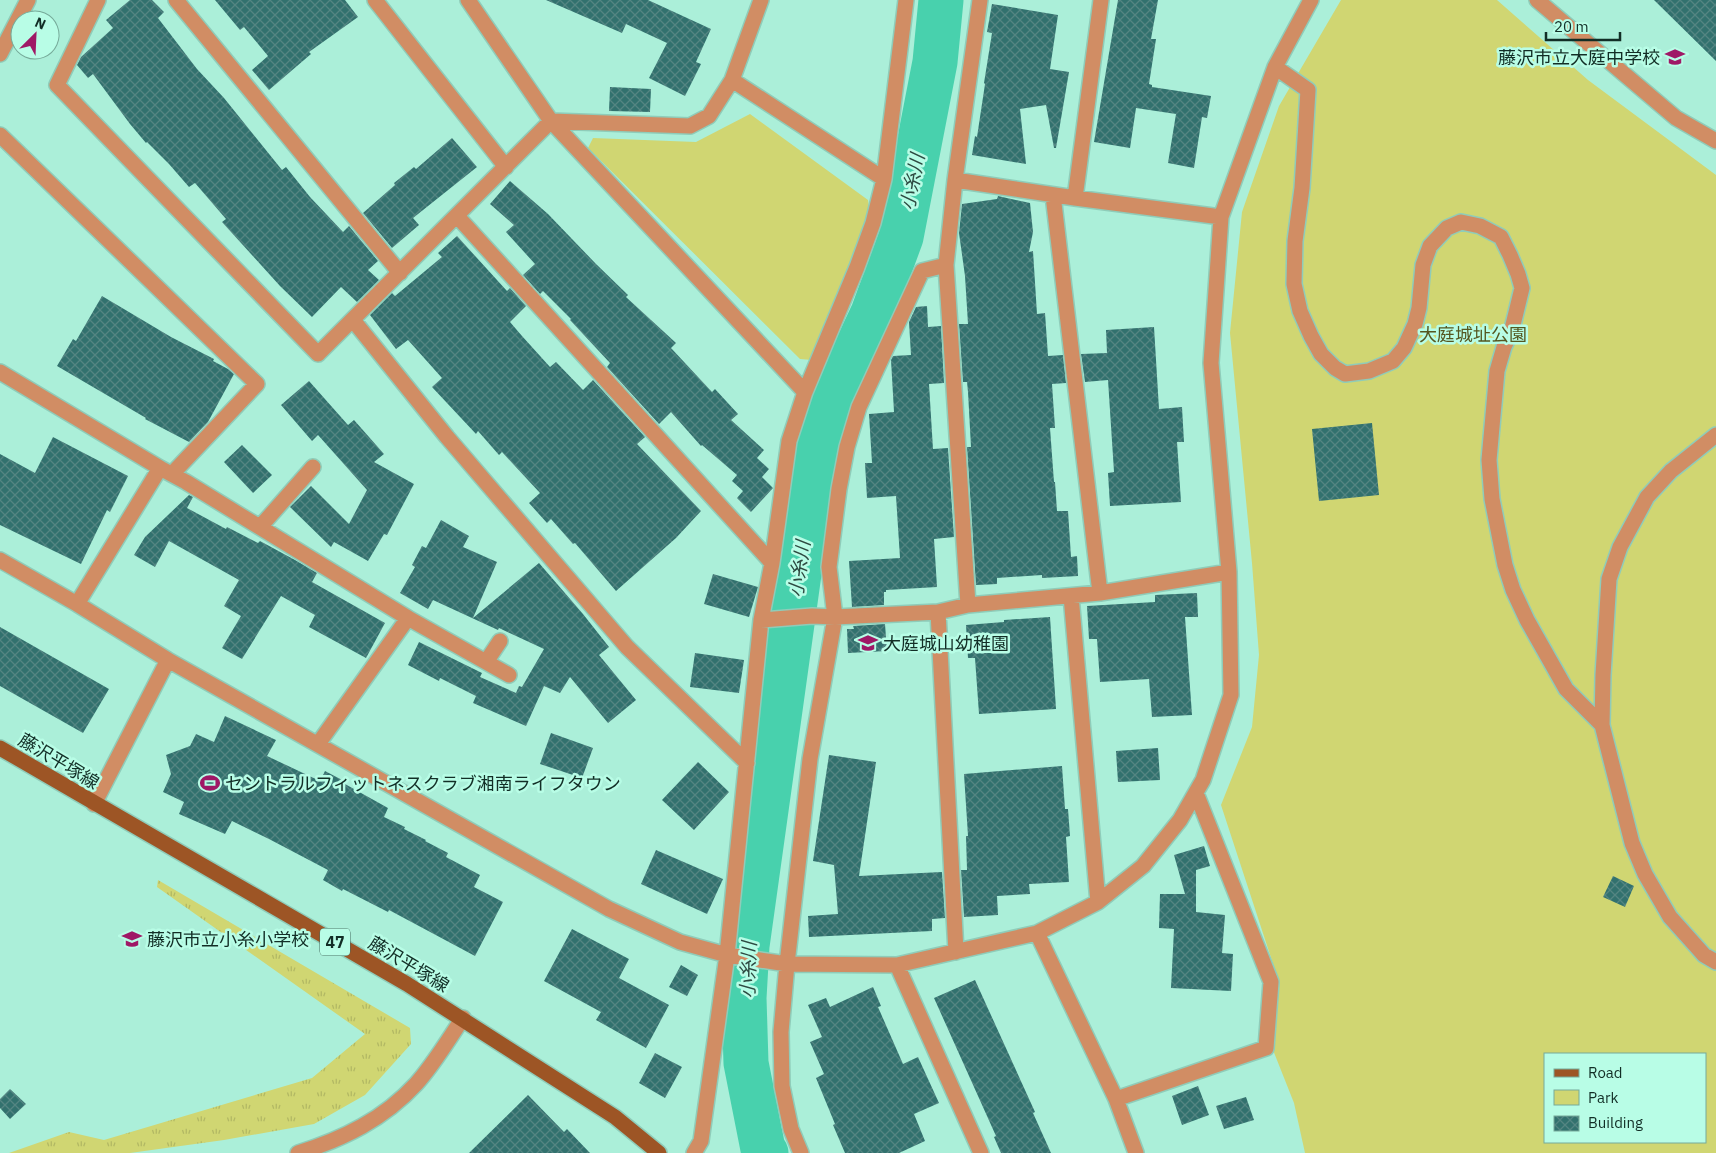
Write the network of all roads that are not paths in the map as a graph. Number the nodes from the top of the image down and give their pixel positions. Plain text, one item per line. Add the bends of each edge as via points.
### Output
1 (28, 0) edge
2 (98, 0) edge
3 (176, 0) edge
4 (375, 0) edge
5 (468, 0) edge
6 (761, 0) edge
7 (906, 0) edge
8 (980, 0) edge
9 (1101, 0) edge
10 (1311, 0) edge
11 (1536, 0) edge
12 (0, 54) edge
13 (1275, 66) junction
14 (732, 80) junction
15 (551, 121) junction
16 (0, 135) edge
17 (1716, 141) edge
18 (506, 167) junction
19 (884, 179) junction
20 (955, 180) junction
21 (1053, 195) junction
22 (1075, 198) junction
23 (457, 216) junction
24 (1221, 217) junction
25 (946, 265) junction
26 (400, 272) junction
27 (353, 320) junction
28 (0, 372) edge
29 (804, 392) junction
30 (1716, 435) edge
31 (313, 467) dead end
32 (166, 471) junction
33 (260, 527) junction
34 (0, 560) edge
35 (772, 563) junction
36 (1229, 572) junction
37 (1100, 594) junction
38 (1071, 596) junction
39 (77, 604) junction
40 (968, 604) junction
41 (938, 612) junction
42 (835, 616) junction
43 (408, 618) junction
44 (769, 619) junction
45 (500, 641) dead end
46 (168, 660) junction
47 (486, 662) junction
48 (509, 675) dead end
49 (1602, 725) junction
50 (318, 744) junction
51 (0, 748) edge
52 (748, 764) junction
53 (1196, 793) junction
54 (94, 804) junction
55 (1098, 902) junction
56 (1038, 933) junction
57 (956, 952) junction
58 (732, 956) junction
59 (1716, 962) edge
60 (787, 964) junction
61 (897, 965) junction
62 (463, 1018) junction
63 (1116, 1100) junction
64 (328, 1148) edge
65 (298, 1153) edge
66 (658, 1153) edge
67 (694, 1153) edge
68 (801, 1153) edge
69 (981, 1153) edge
70 (1136, 1153) edge

1 - 12 street
2 - 27 street via 57,85 318,354
3 - 26 street
4 - 18 street
5 - 15 street
6 - 14 street
7 - 19 street
8 - 20 street
9 - 22 street
10 - 13 street
11 - 17 street via 1676,118
13 - 24 street
13 - 49 street via 1308,90 1294,284 1310,336 1321,354 1336,368 1345,374 1369,371 1393,361 1404,348 1419,308 1423,265 1430,246 1447,228 1461,222 1480,226 1501,237 1522,288 1498,371 1489,460 1492,499 1505,565 1527,620 1566,689
14 - 15 street via 709,116 690,126
14 - 19 street
15 - 18 street
15 - 29 street
16 - 32 street via 257,384
18 - 23 street
19 - 29 street via 857,267
20 - 21 street
20 - 25 street
21 - 22 street
21 - 37 street
22 - 24 street
23 - 26 street
23 - 35 street
24 - 36 street via 1210,363
25 - 40 street
25 - 42 street via 922,271 856,415 839,489 829,567
26 - 27 street
27 - 52 street via 447,438 627,647
28 - 32 street
29 - 35 street via 788,441
30 - 49 street via 1672,471 1647,497 1620,547 1609,579
31 - 33 street
32 - 33 street
32 - 39 street
33 - 43 street
34 - 39 street
35 - 44 street
36 - 37 street
36 - 53 street via 1231,695
37 - 38 street
38 - 40 street
38 - 55 street
39 - 46 street
40 - 41 street
41 - 42 street
41 - 57 street
42 - 44 street
42 - 60 street via 810,759
43 - 47 street
43 - 50 street
44 - 52 street
45 - 47 street
46 - 50 street
46 - 54 street
47 - 48 street
49 - 59 street via 1632,842 1645,874 1670,917 1704,955
50 - 58 street via 609,909 680,942
51 - 54 main road, 藤沢平塚線 / 47
52 - 58 street
53 - 55 street via 1180,820 1143,866
53 - 63 street via 1271,982 1266,1048
54 - 62 main road, 藤沢平塚線 / 47
55 - 56 street
56 - 57 street
56 - 63 street
57 - 61 street
58 - 60 street
58 - 67 street via 701,1140
60 - 61 street
60 - 68 street via 781,1032 782,1086 791,1129
61 - 69 street
62 - 64 street via 416,1085 387,1110
62 - 66 main road, 藤沢平塚線 / 47 via 615,1116
63 - 70 street
64 - 65 street

